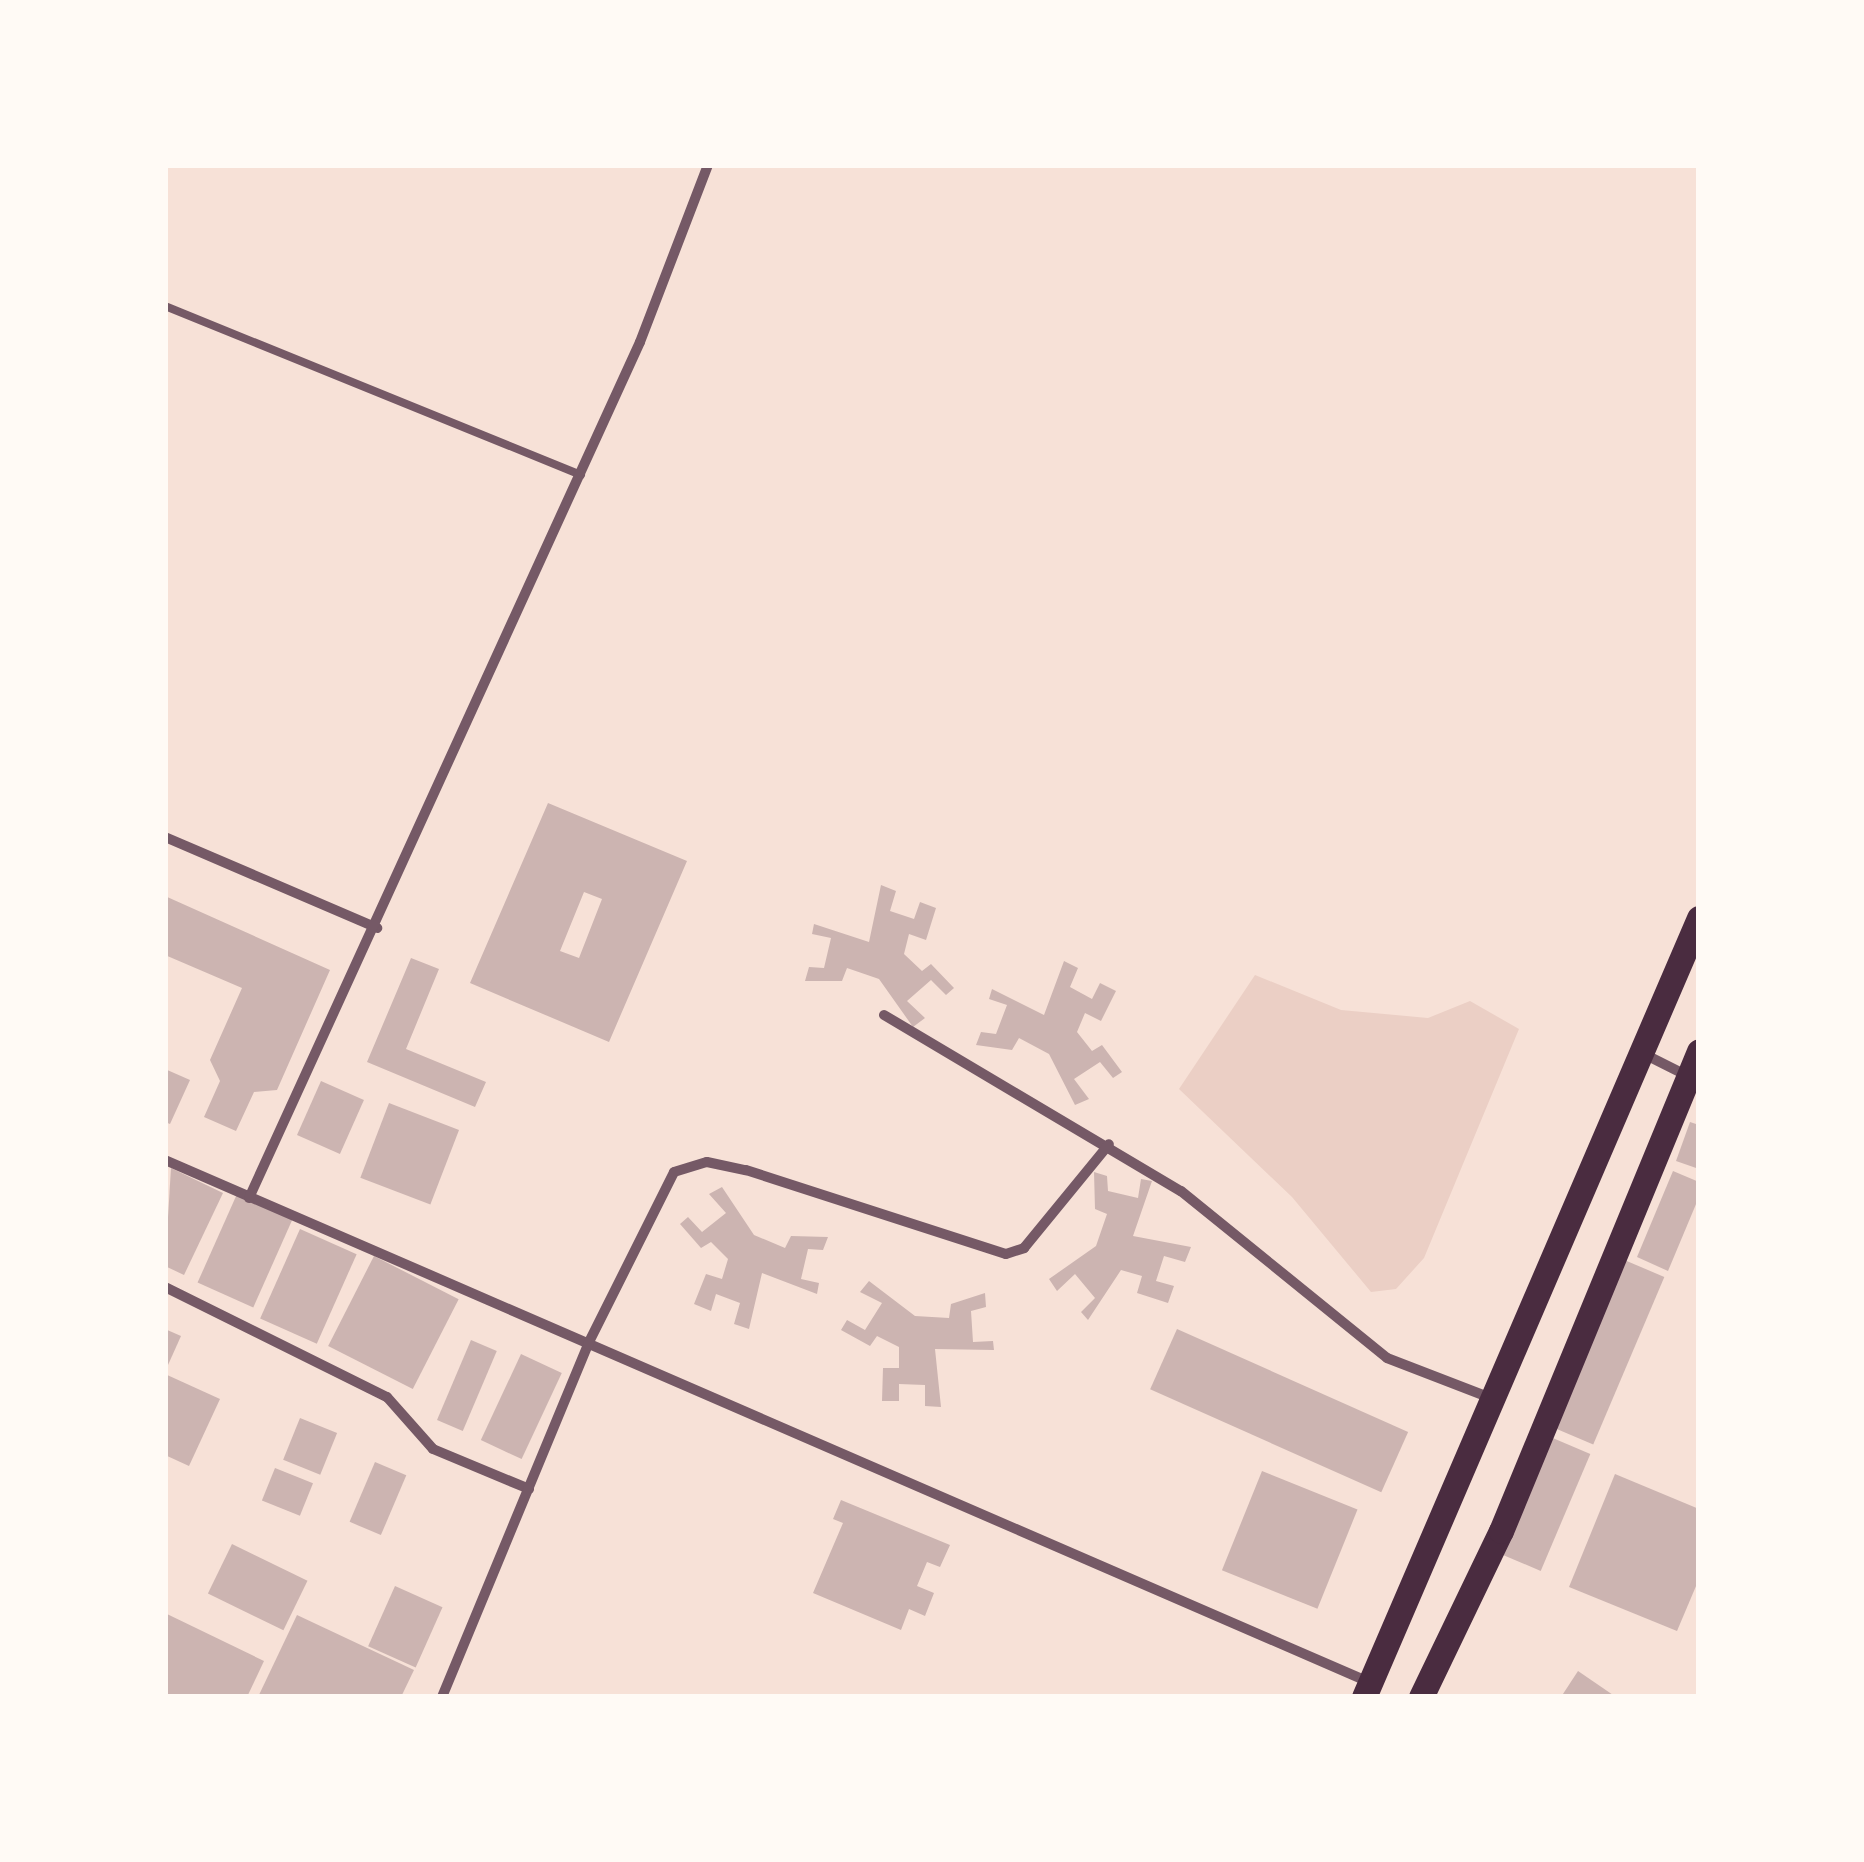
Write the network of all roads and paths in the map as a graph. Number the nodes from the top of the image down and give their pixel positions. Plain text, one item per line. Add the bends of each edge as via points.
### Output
1 (708, 165) edge
2 (165, 306) edge
3 (581, 475) junction
4 (165, 837) edge
5 (1699, 918) edge
6 (377, 928) junction
7 (884, 1015) dead end
8 (1637, 1050) junction
9 (1699, 1051) edge
10 (1693, 1079) edge
11 (1109, 1144) junction
12 (165, 1160) edge
13 (249, 1198) junction
14 (165, 1287) edge
15 (588, 1344) junction
16 (1496, 1400) junction
17 (530, 1489) junction
18 (1368, 1690) edge
19 (442, 1697) edge
20 (1421, 1697) edge

1 - 3 street
2 - 3 lane
3 - 6 street
4 - 6 street
5 - 8 main road
6 - 13 street
7 - 11 street
8 - 10 street
8 - 16 main road
9 - 10 main road
10 - 20 main road via 1501,1531
11 - 15 street via 1024,1248 1006,1254 746,1170 707,1162 674,1172
11 - 16 street via 1181,1191 1387,1358
12 - 13 street
13 - 15 street
14 - 17 street via 386,1397 433,1449
15 - 17 street
15 - 18 street
16 - 18 main road
17 - 19 street

